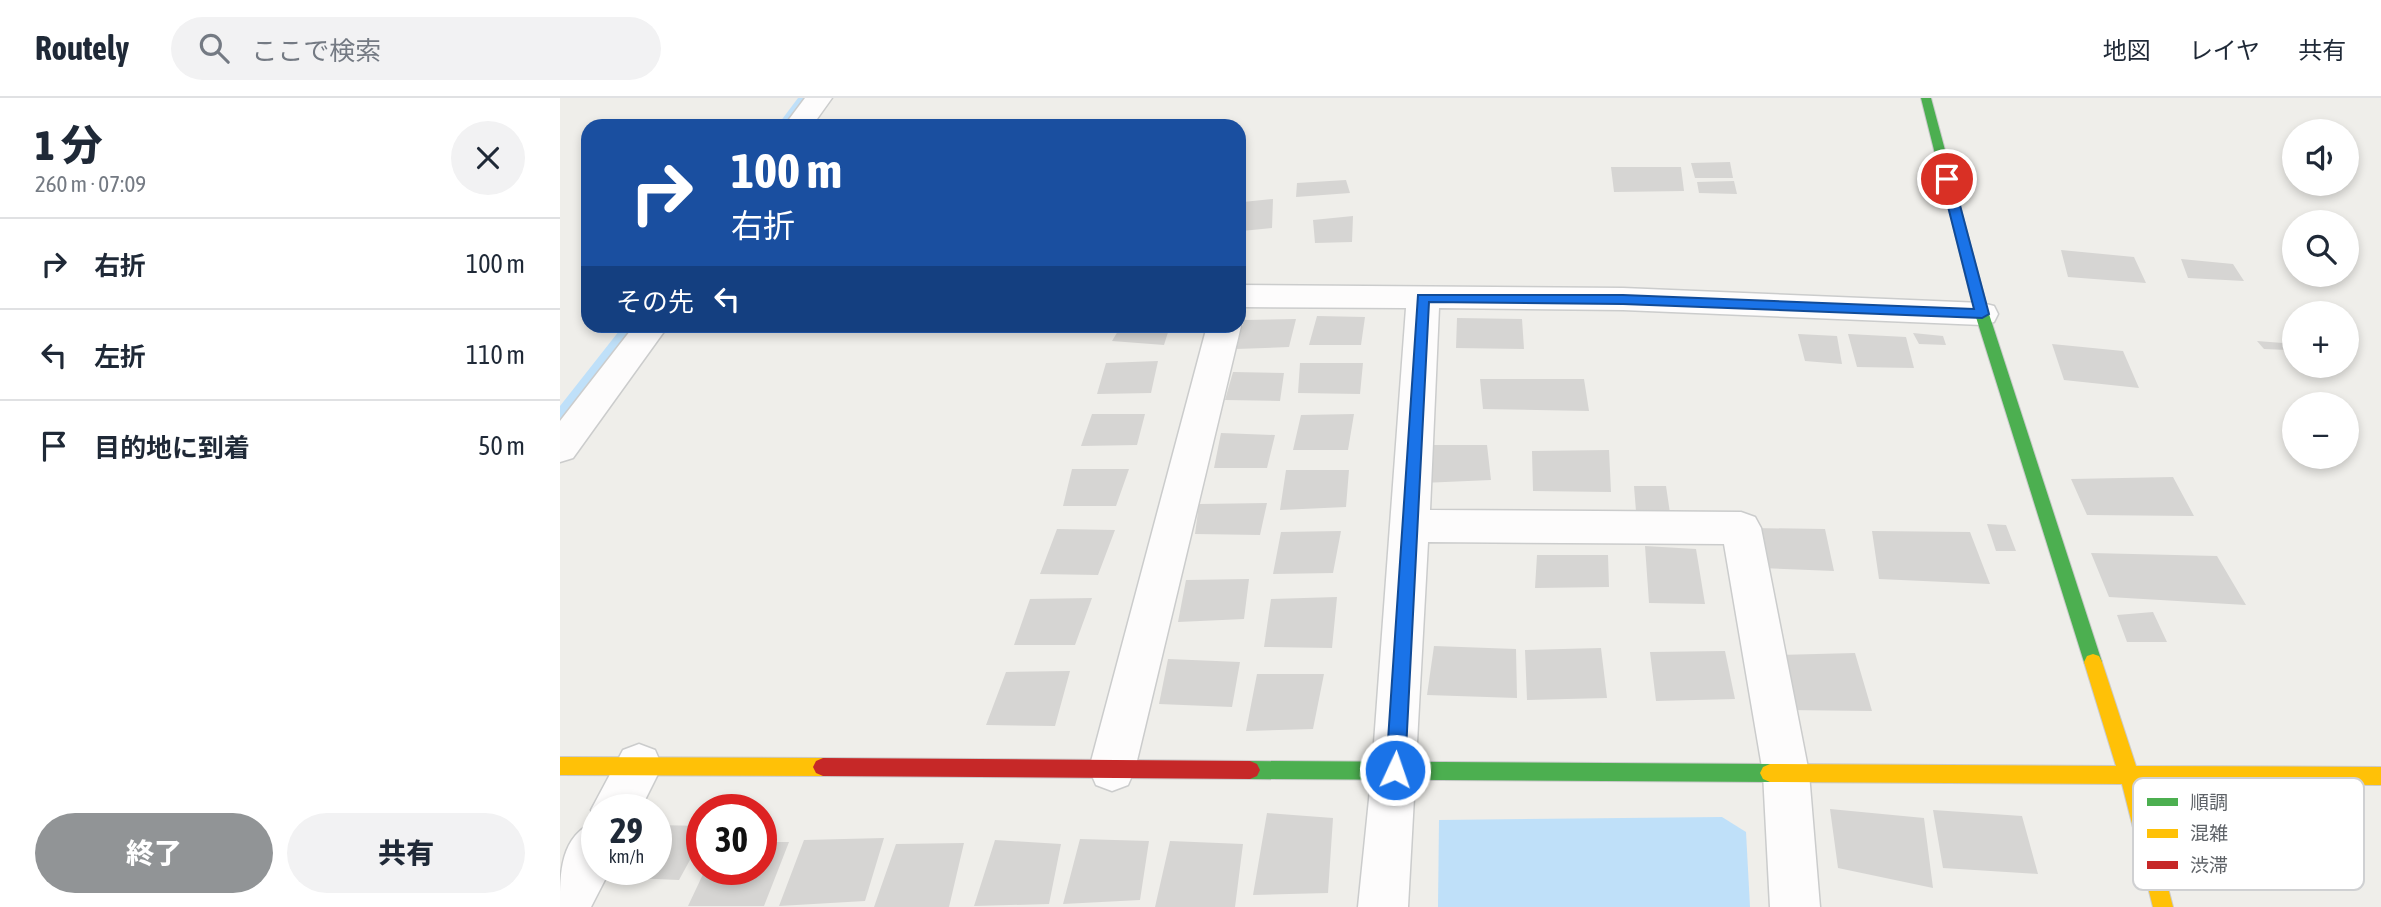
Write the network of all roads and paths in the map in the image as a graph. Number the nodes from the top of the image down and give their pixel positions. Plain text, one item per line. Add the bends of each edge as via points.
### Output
1 (819, 98) edge
2 (1926, 98) edge
3 (804, 119) edge
4 (1246, 296) edge
5 (1423, 298) junction
6 (1982, 314) junction
7 (646, 333) edge
8 (1222, 333) edge
9 (560, 448) edge
10 (1409, 526) junction
11 (560, 765) edge
12 (639, 766) junction
13 (1112, 769) junction
14 (1395, 770) junction
15 (1786, 773) junction
16 (2129, 775) junction
17 (2381, 776) edge
18 (2133, 791) edge
19 (624, 794) edge
20 (581, 875) edge
21 (2159, 890) edge
22 (564, 907) edge
23 (1383, 907) edge
24 (1795, 907) edge
25 (2163, 907) edge

1 - 3 street
2 - 6 street
4 - 5 street
5 - 6 street via 1623,299
5 - 10 street
6 - 16 street
7 - 9 street
8 - 13 street
10 - 14 street
10 - 15 street via 1741,528
11 - 12 street
12 - 13 street
12 - 19 street
13 - 14 street
14 - 15 street
14 - 23 street
15 - 16 street
15 - 24 street
16 - 17 street
16 - 18 street
20 - 22 street
21 - 25 street

